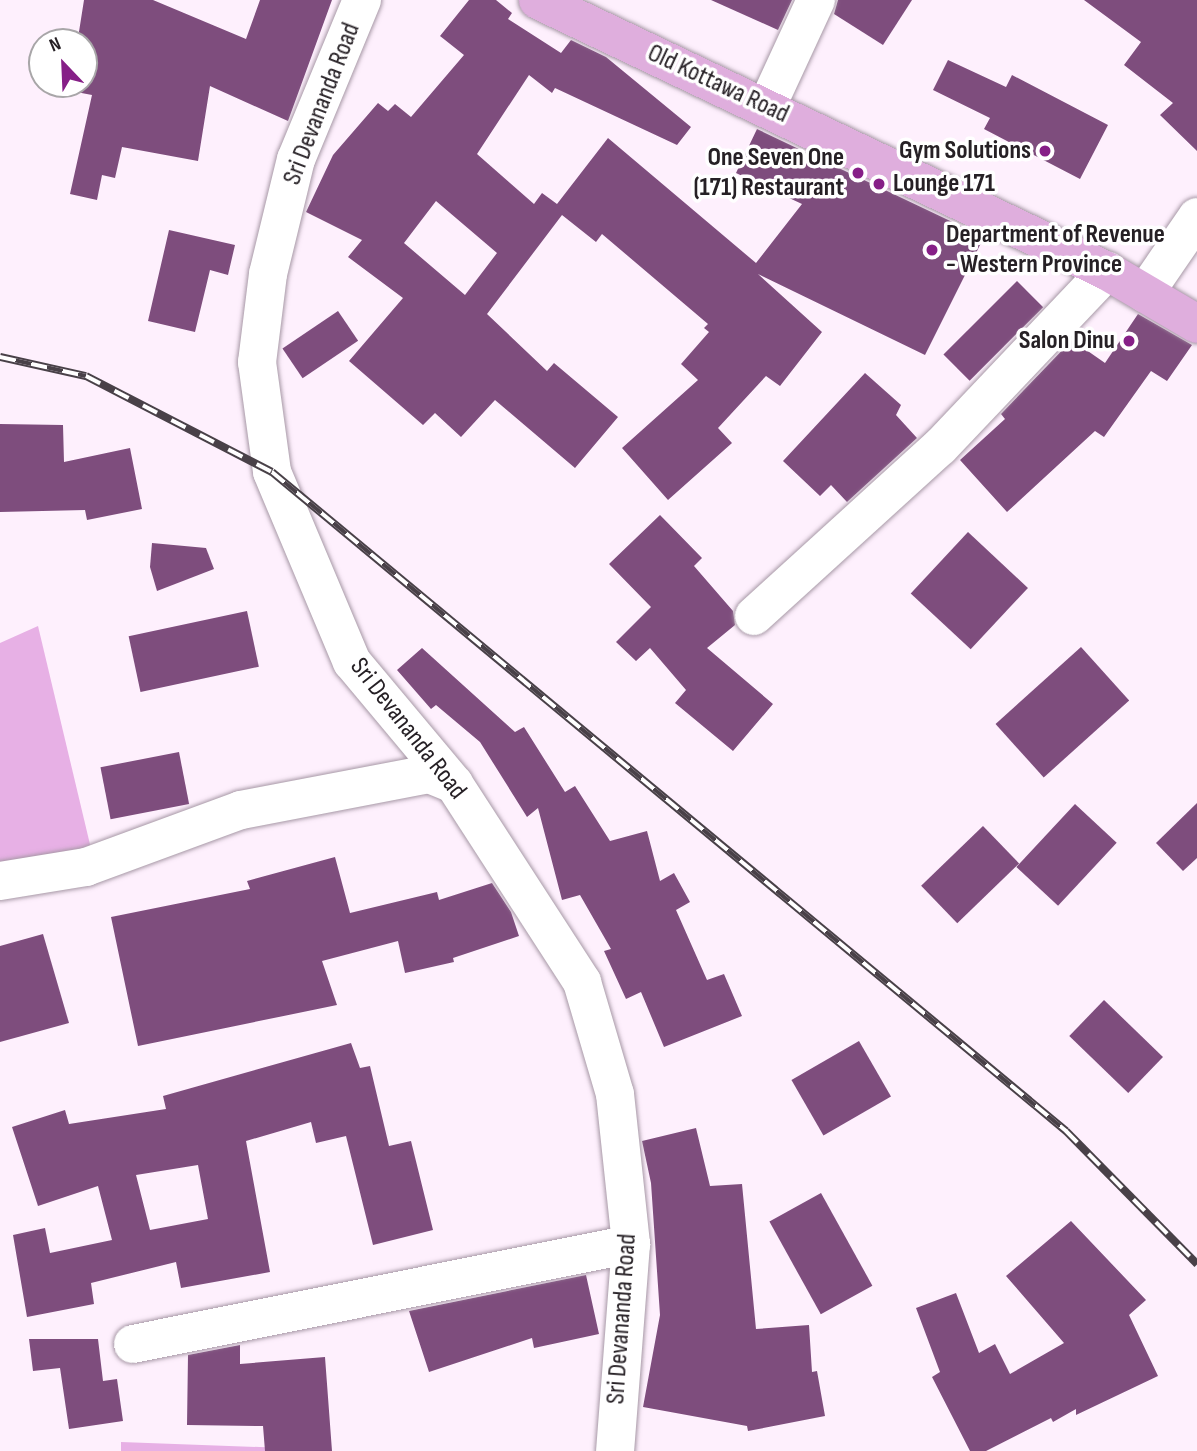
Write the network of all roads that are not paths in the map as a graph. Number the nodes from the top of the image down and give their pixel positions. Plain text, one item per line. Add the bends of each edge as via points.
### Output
1 (362, 0) edge
2 (538, 0) edge
3 (816, 0) edge
4 (767, 106) junction
5 (1197, 217) edge
6 (1107, 271) junction
7 (1144, 293) junction
8 (1197, 324) edge
9 (754, 616) dead end
10 (454, 784) junction
11 (0, 881) edge
12 (631, 1244) junction
13 (133, 1345) dead end
14 (615, 1451) edge

1 - 10 street, Sri Devananda Road via 296,159 268,274 257,362 272,472 352,662
2 - 4 main road, Old Kottawa Road
3 - 4 street
4 - 6 main road, Old Kottawa Road
5 - 7 street
6 - 7 main road, Old Kottawa Road
6 - 9 street via 940,447
7 - 8 main road, Old Kottawa Road
10 - 11 street via 429,774 241,810 86,867
10 - 12 street, Sri Devananda Road via 582,982 615,1094
12 - 13 street
12 - 14 street, Sri Devananda Road

